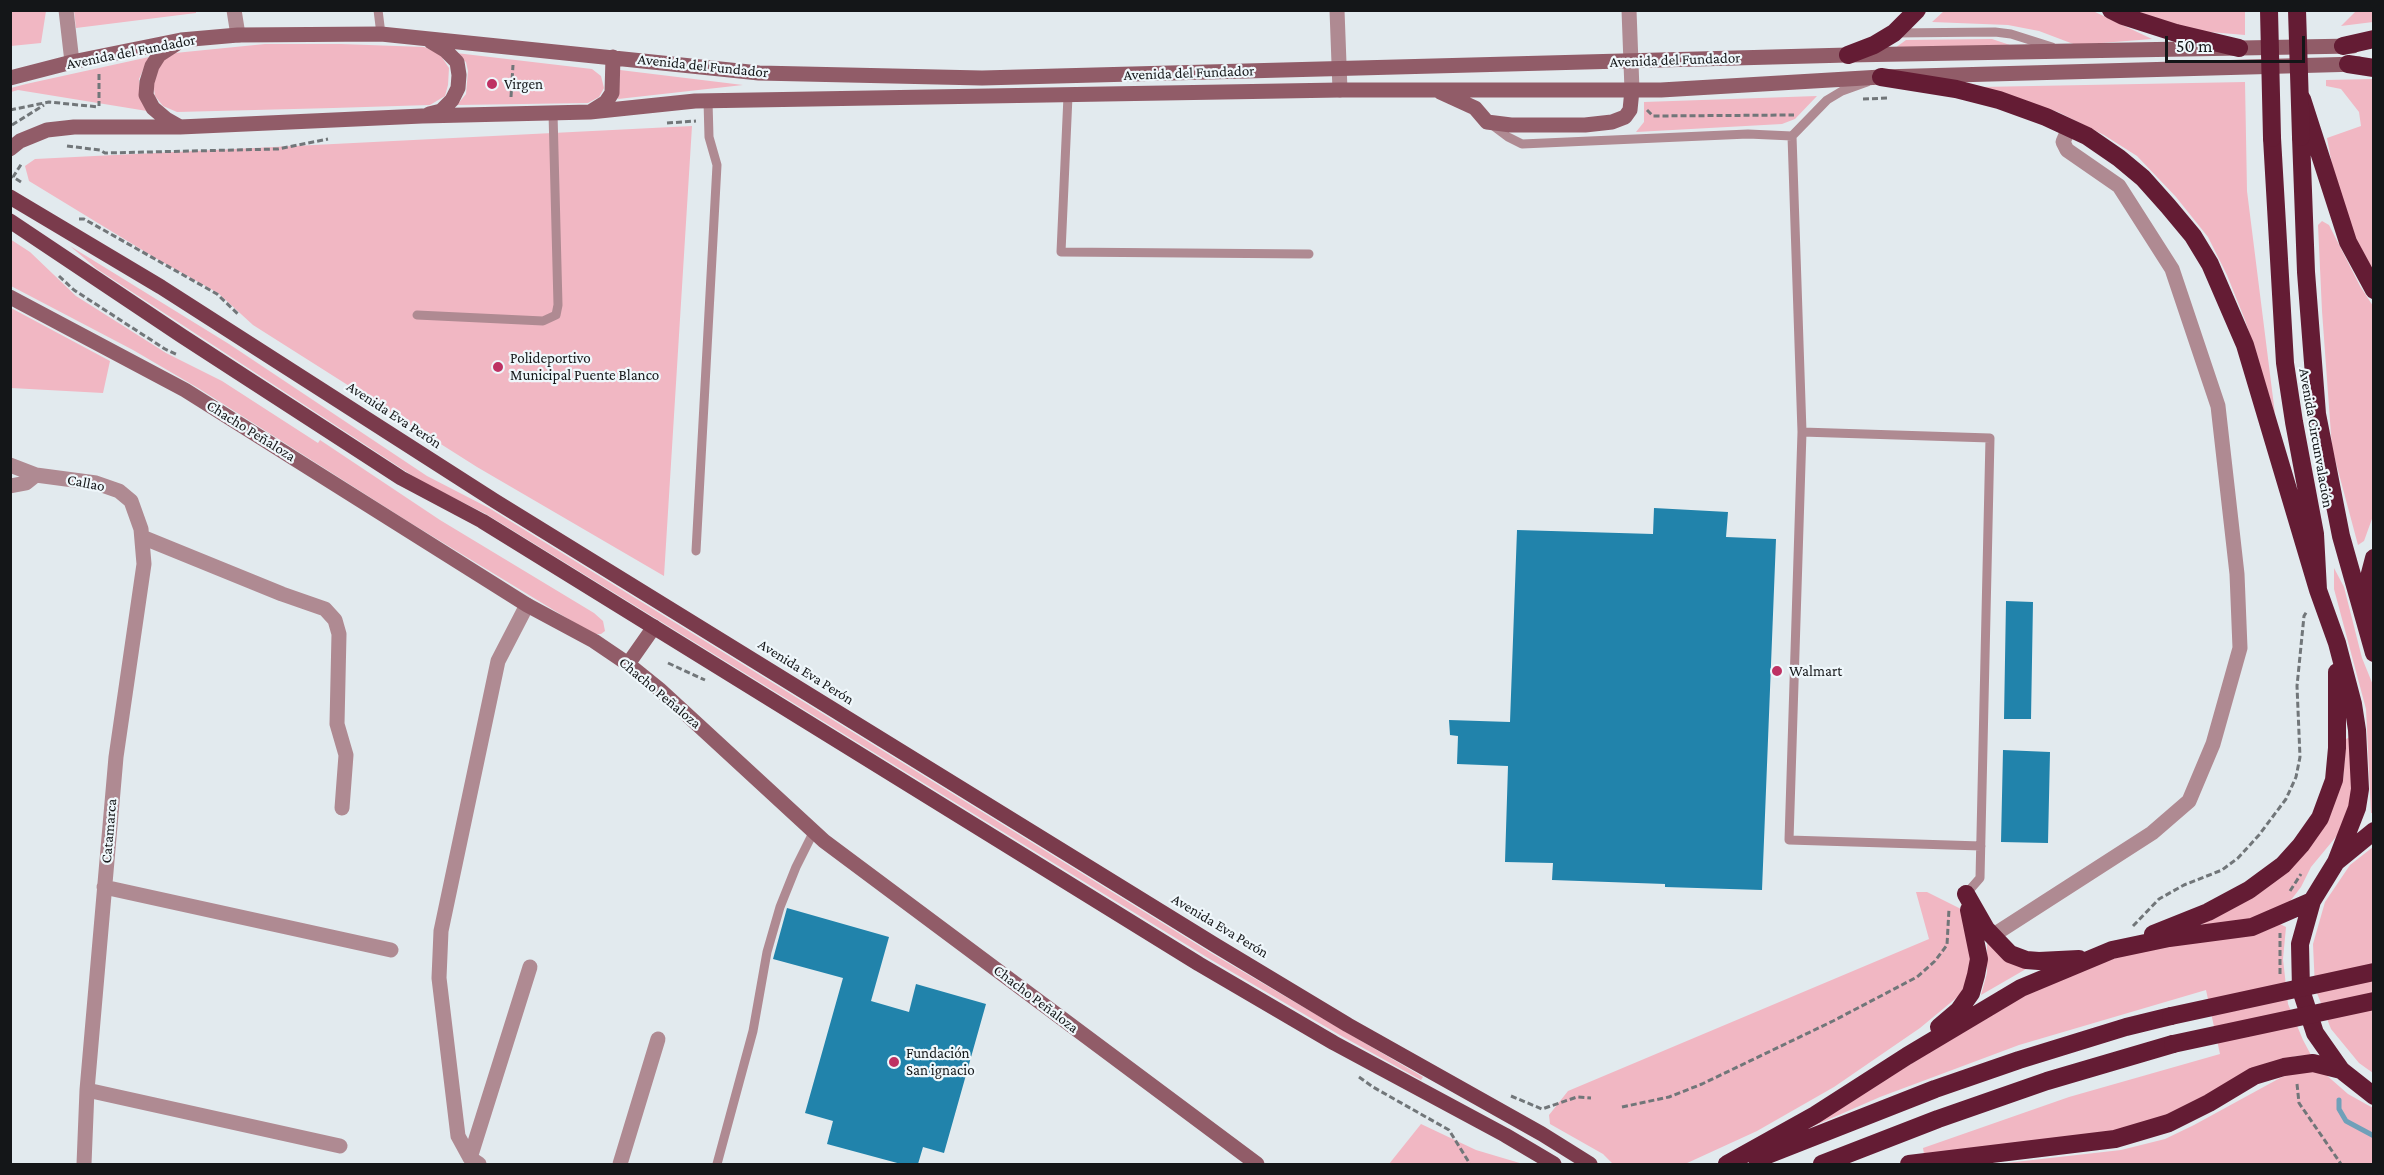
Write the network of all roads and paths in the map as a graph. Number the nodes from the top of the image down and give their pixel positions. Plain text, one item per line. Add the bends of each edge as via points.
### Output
1 (66, 10) edge
2 (234, 10) edge
3 (378, 10) edge
4 (1337, 10) edge
5 (1629, 10) edge
6 (1917, 10) edge
7 (2111, 10) edge
8 (2297, 10) edge
9 (2302, 10) edge
10 (2269, 16) edge
11 (2298, 32) junction
12 (1893, 33) junction
13 (381, 34) junction
14 (238, 35) junction
15 (428, 39) junction
16 (2373, 39) edge
17 (181, 40) junction
18 (2373, 45) edge
19 (2343, 46) junction
20 (514, 48) junction
21 (2239, 48) junction
22 (2066, 52) junction
23 (1848, 55) junction
24 (99, 57) junction
25 (613, 57) junction
26 (72, 62) junction
27 (1631, 62) junction
28 (2373, 63) edge
29 (2348, 64) junction
30 (10, 68) edge
31 (51, 68) junction
32 (1340, 68) junction
33 (2373, 68) edge
34 (1881, 77) junction
35 (10, 78) edge
36 (1340, 90) junction
37 (1436, 90) junction
38 (1632, 90) junction
39 (1068, 96) junction
40 (708, 101) junction
41 (49, 102) junction
42 (1631, 107) junction
43 (10, 110) edge
44 (590, 112) junction
45 (553, 113) junction
46 (510, 114) junction
47 (1798, 115) dead end
48 (422, 116) junction
49 (709, 120) junction
50 (1488, 122) junction
51 (667, 123) dead end
52 (10, 126) edge
53 (180, 127) junction
54 (2069, 128) junction
55 (337, 136) dead end
56 (1792, 136) junction
57 (2308, 137) junction
58 (62, 145) dead end
59 (18, 157) edge
60 (22, 183) dead end
61 (10, 197) edge
62 (10, 221) edge
63 (1309, 254) dead end
64 (2373, 290) edge
65 (10, 297) edge
66 (417, 315) dead end
67 (1802, 432) junction
68 (10, 465) edge
69 (36, 475) junction
70 (10, 486) edge
71 (131, 501) joint
72 (142, 537) junction
73 (696, 551) dead end
74 (2373, 558) edge
75 (2318, 590) junction
76 (527, 604) junction
77 (654, 627) junction
78 (2366, 630) junction
79 (2337, 643) junction
80 (2373, 653) edge
81 (628, 664) junction
82 (342, 808) dead end
83 (814, 831) junction
84 (2373, 831) edge
85 (1981, 846) junction
86 (2336, 862) junction
87 (104, 887) junction
88 (1966, 894) junction
89 (2312, 901) junction
90 (1950, 903) dead end
91 (2131, 928) dead end
92 (1992, 936) junction
93 (391, 950) dead end
94 (2112, 950) junction
95 (530, 967) dead end
96 (2373, 972) edge
97 (2373, 1001) edge
98 (658, 1039) dead end
99 (1907, 1056) junction
100 (2341, 1070) junction
101 (2296, 1077) dead end
102 (87, 1090) junction
103 (2373, 1095) edge
104 (1622, 1107) dead end
105 (340, 1146) dead end
106 (474, 1161) edge
107 (84, 1164) edge
108 (620, 1164) edge
109 (717, 1164) edge
110 (1257, 1164) edge
111 (1554, 1164) edge
112 (1590, 1164) edge
113 (1727, 1164) edge
114 (1743, 1164) edge
115 (1822, 1164) edge
116 (1910, 1164) edge
117 (2341, 1164) edge

1 - 26 street
2 - 14 street
3 - 13 lane
4 - 32 street
5 - 27 street
6 - 12 highway
7 - 21 highway via 2176,33
8 - 11 highway, Avenida Circunvalación, bridge
9 - 11 highway, bridge
10 - 75 highway, Avenida Circunvalación, bridge via 2285,363 2315,534
11 - 57 highway, Avenida Circunvalación, bridge via 2299,88
12 - 22 lane via 1995,32
12 - 23 highway
13 - 14 main road, Avenida del Fundador
13 - 15 main road, Avenida del Fundador
14 - 17 main road, Avenida del Fundador
15 - 20 main road, Avenida del Fundador
15 - 48 main road via 457,62 459,82 452,100 441,111
16 - 19 highway
17 - 24 main road, Avenida del Fundador
17 - 53 main road via 159,55 152,66 146,95 153,108
18 - 19 main road, Avenida del Fundador
19 - 21 main road, Avenida del Fundador
20 - 25 main road, Avenida del Fundador
20 - 46 path
21 - 22 main road, Avenida del Fundador
22 - 23 main road, Avenida del Fundador
23 - 27 main road, Avenida del Fundador
24 - 26 main road, Avenida del Fundador
24 - 41 path via 99,108
25 - 32 main road, Avenida del Fundador via 759,73 982,78
25 - 44 main road via 612,93
26 - 31 main road, Avenida del Fundador
27 - 32 main road, Avenida del Fundador
27 - 38 street
28 - 29 main road, Avenida del Fundador
29 - 33 highway
29 - 34 main road, Avenida del Fundador
30 - 31 main road
31 - 35 main road, Avenida del Fundador
32 - 36 street
34 - 38 main road, Avenida del Fundador
34 - 54 highway via 1999,100
34 - 56 lane via 1827,100
36 - 37 main road, Avenida del Fundador
36 - 39 main road, Avenida del Fundador
37 - 38 main road, Avenida del Fundador
37 - 50 main road via 1475,108
38 - 42 main road
39 - 40 main road, Avenida del Fundador
39 - 63 lane via 1061,252
40 - 44 main road, Avenida del Fundador
40 - 49 lane
41 - 43 path
41 - 52 path
42 - 47 path via 1642,106 1653,116
42 - 50 main road via 1624,117 1612,122 1586,125
44 - 45 main road, Avenida del Fundador
45 - 46 main road, Avenida del Fundador
45 - 66 lane via 558,305 555,315 543,321
46 - 48 main road, Avenida del Fundador
48 - 53 main road, Avenida del Fundador
49 - 51 path
49 - 73 lane via 717,165
50 - 56 lane via 1522,144 1748,134
53 - 59 main road, Avenida del Fundador via 47,130 20,141
54 - 75 highway via 2120,158 2143,178 2193,236 2210,264 2245,345
54 - 92 street via 2063,142 2067,150 2120,186 2172,269 2218,406 2237,574 2240,648 2214,744 2189,801 2152,833
55 - 58 path via 278,149 105,153
56 - 67 lane
57 - 64 highway via 2348,242
57 - 78 highway, Avenida Circunvalación via 2306,283 2317,414 2341,536
59 - 60 path via 13,177
61 - 112 main road, Avenida Eva Perón via 161,287 506,508 1215,945
62 - 77 main road via 401,478 482,521
65 - 76 main road, Chacho Peñaloza via 185,390
67 - 85 lane via 1990,438
67 - 85 lane via 1789,840
68 - 69 street, Callao
69 - 70 street via 26,483
69 - 71 street, Callao via 96,483 119,491
71 - 72 street, Catamarca
72 - 82 street via 326,609 335,620 339,634 337,724 346,755
72 - 87 street, Catamarca via 144,564 116,757
74 - 78 highway
75 - 79 highway, Avenida Circunvalación
75 - 91 path via 2304,616 2297,686 2300,757 2286,799 2238,858 2222,870 2159,899
76 - 81 main road, Chacho Peñaloza
76 - 106 street via 498,661 441,931 439,978 456,1125 458,1136
77 - 81 main road
77 - 111 main road via 1199,964
78 - 80 highway, Avenida Circunvalación
79 - 86 highway, Avenida Circunvalación via 2355,722 2360,789 2357,808
79 - 94 highway via 2334,780 2320,818 2301,845 2283,865 2249,890 2208,912
81 - 83 main road, Chacho Peñaloza
83 - 109 lane via 796,867 767,952 753,1031
83 - 110 main road, Chacho Peñaloza
84 - 86 highway
85 - 88 lane via 1980,878
86 - 89 highway
87 - 93 street
87 - 102 street, Catamarca
88 - 92 highway
88 - 99 highway via 1979,959 1971,993 1959,1010
89 - 94 highway via 2252,927
89 - 100 highway via 2300,944 2301,990 2315,1033
90 - 104 path via 1947,945 1917,977 1702,1084 1669,1097
92 - 94 highway via 2010,954 2026,960 2075,961
94 - 99 highway via 2022,988
95 - 106 street
96 - 114 highway, bridge via 2126,1027 1935,1089
97 - 115 highway, bridge via 2173,1044 2047,1081
98 - 108 street
99 - 113 highway
100 - 103 highway
100 - 116 highway via 2313,1063 2254,1076 2169,1123 2115,1140
101 - 117 path via 2299,1103
102 - 105 street
102 - 107 street, Catamarca

